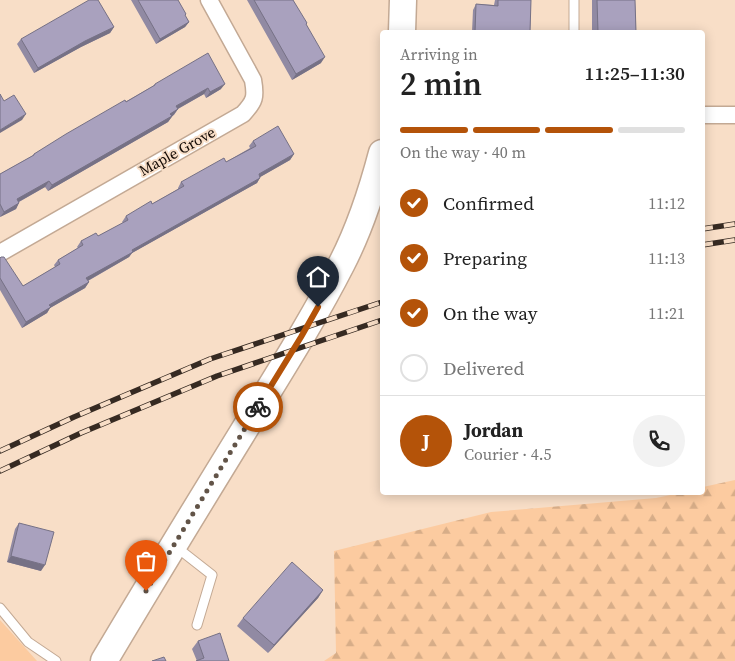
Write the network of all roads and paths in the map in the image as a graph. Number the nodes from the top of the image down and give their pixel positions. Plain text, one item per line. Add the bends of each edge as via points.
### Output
1 (209, 0) edge
2 (403, 0) edge
3 (574, 0) edge
4 (402, 30) edge
5 (574, 30) edge
6 (705, 115) edge
7 (735, 115) edge
8 (380, 160) edge
9 (0, 253) edge
10 (173, 545) junction
11 (0, 608) edge
12 (197, 625) dead end
13 (56, 661) edge
14 (104, 661) edge

1 - 9 street, Maple Grove via 253,80 255,93 252,105 243,114
2 - 4 main road
3 - 5 lane
6 - 7 street
8 - 10 main road via 358,228 342,262 301,337
10 - 12 lane via 212,575
10 - 14 main road
11 - 13 lane via 28,642

